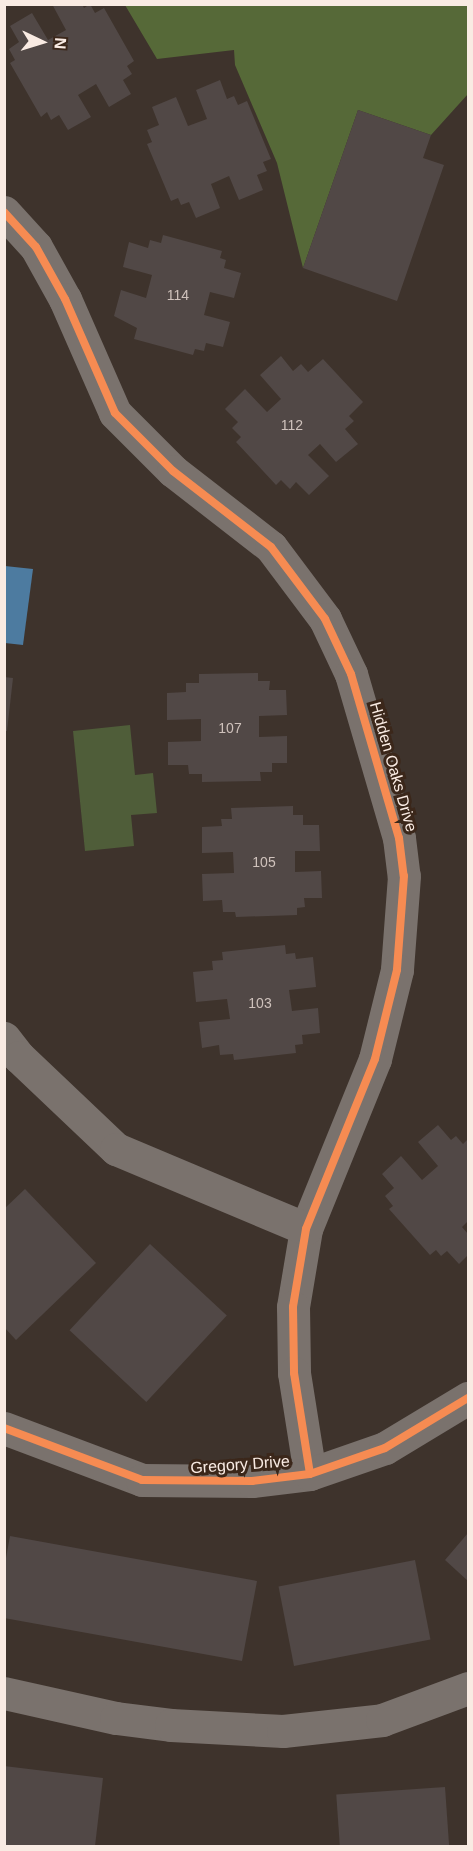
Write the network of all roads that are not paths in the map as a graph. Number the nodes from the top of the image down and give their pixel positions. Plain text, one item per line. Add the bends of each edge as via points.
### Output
1 (4, 212) edge
2 (4, 1038) edge
3 (306, 1229) junction
4 (468, 1398) edge
5 (4, 1428) edge
6 (310, 1474) junction
7 (468, 1688) edge
8 (4, 1693) edge

1 - 3 street, Hidden Oaks Drive via 36,247 66,299 115,413 173,471 271,547 325,619 351,674 368,725 401,852 404,907 400,949 375,1059
2 - 3 street via 116,1149
3 - 6 street, Hidden Oaks Drive via 293,1307 294,1373
4 - 6 street, Gregory Drive via 386,1448
5 - 6 street, Gregory Drive via 142,1480 252,1482
7 - 8 street via 382,1720 283,1731 116,1718

